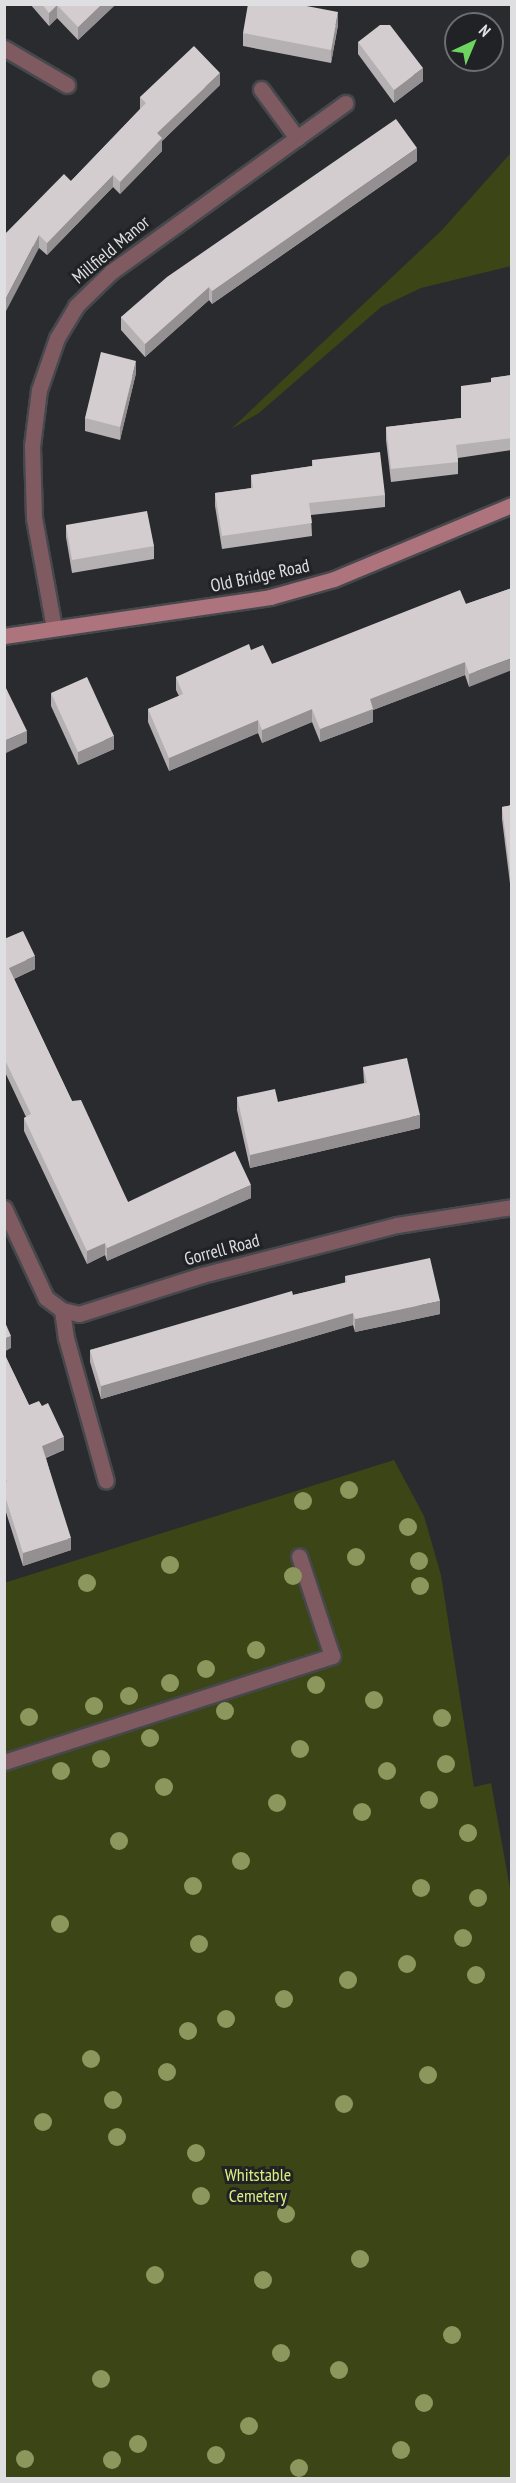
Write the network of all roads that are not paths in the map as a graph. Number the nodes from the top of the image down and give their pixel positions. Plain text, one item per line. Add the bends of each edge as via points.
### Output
1 (4, 48) edge
2 (67, 85) dead end
3 (261, 88) dead end
4 (345, 103) dead end
5 (297, 138) junction
6 (512, 505) edge
7 (54, 628) junction
8 (4, 636) edge
9 (512, 1207) edge
10 (4, 1208) edge
11 (62, 1311) junction
12 (106, 1481) dead end
13 (299, 1556) dead end
14 (4, 1762) edge

1 - 2 street
3 - 5 street
4 - 5 street, Millfield Manor
5 - 7 street, Millfield Manor via 111,272 76,306 57,338 39,390 32,446 34,518
6 - 7 street, Old Bridge Road via 334,579 270,597
7 - 8 street, Old Bridge Road
9 - 11 street, Gorrell Road via 397,1225 202,1275 79,1314
10 - 11 street via 46,1298
11 - 12 street
13 - 14 street via 332,1656

